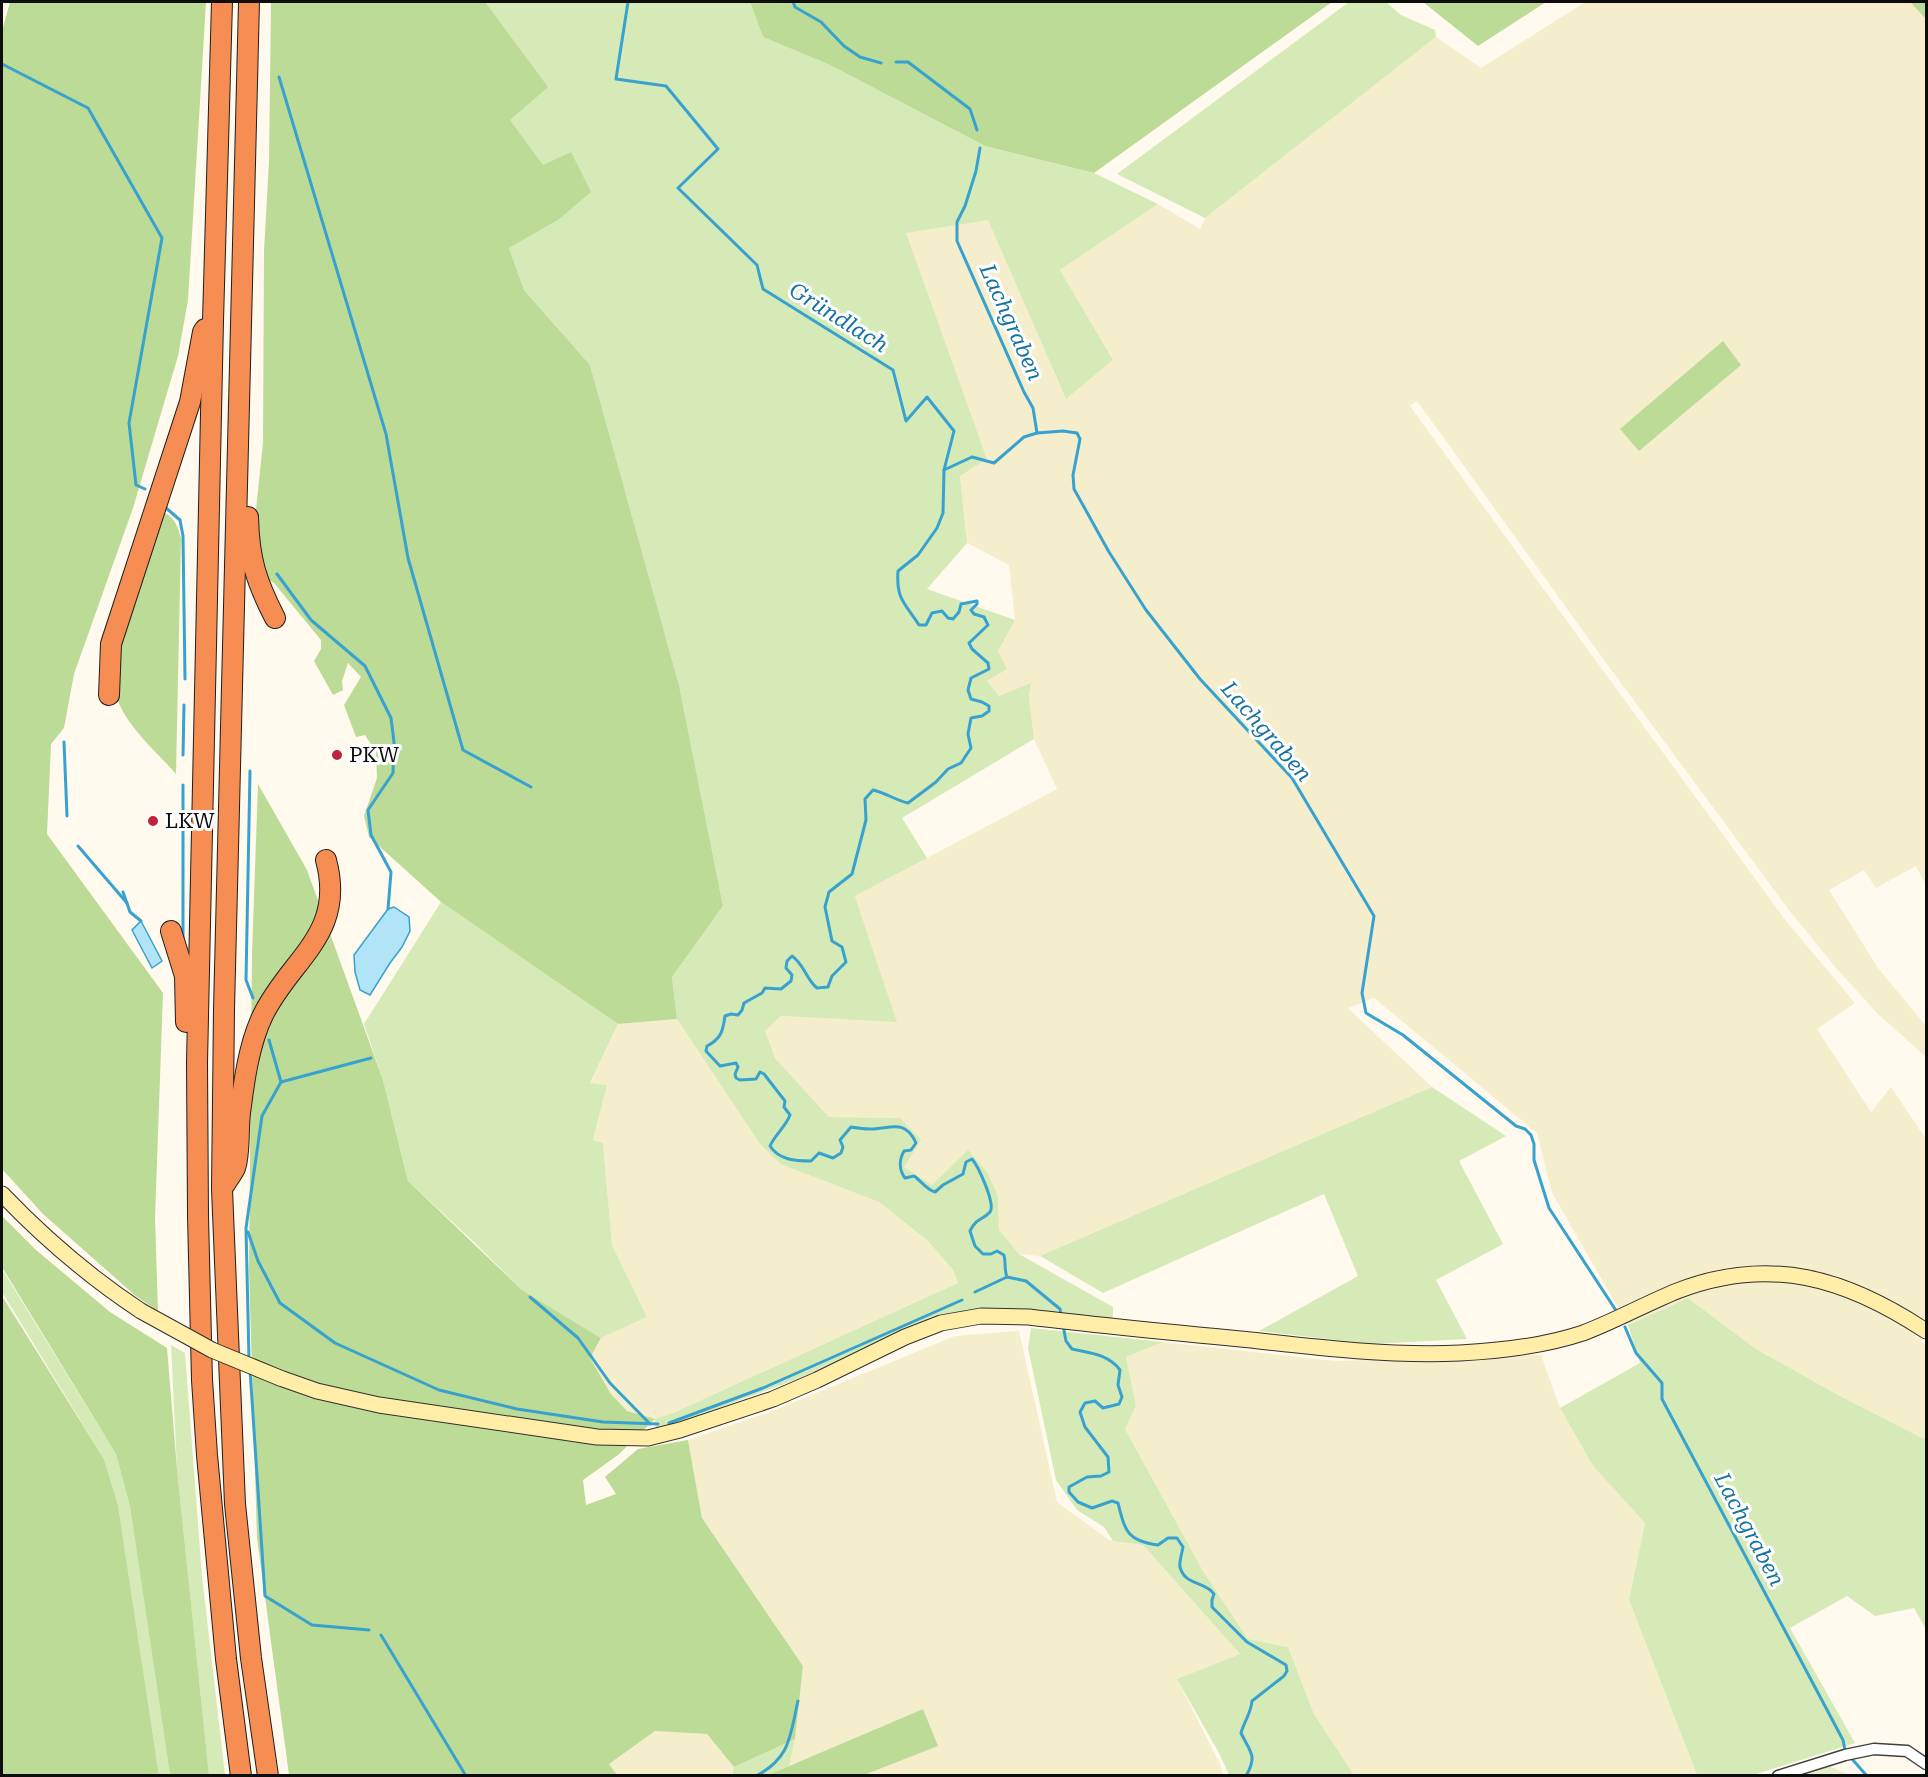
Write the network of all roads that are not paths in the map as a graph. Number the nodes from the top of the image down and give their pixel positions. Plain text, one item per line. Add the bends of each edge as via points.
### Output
1 (222, 2) edge
2 (249, 2) edge
3 (213, 321) junction
4 (237, 469) junction
5 (275, 618) dead end
6 (109, 695) dead end
7 (326, 860) dead end
8 (171, 931) dead end
9 (197, 1063) junction
10 (222, 1189) junction
11 (2, 1194) edge
12 (1926, 1332) edge
13 (1926, 1764) edge
14 (241, 1776) edge
15 (268, 1776) edge
16 (1778, 1776) edge

1 - 3 highway
2 - 4 highway
3 - 6 highway via 203,332 190,402 111,644
3 - 9 highway
4 - 5 highway via 248,490 249,548 255,574
4 - 10 highway
7 - 10 highway via 330,909 314,945 272,1001 257,1030 240,1113 235,1167
8 - 9 highway via 185,976 186,1046
9 - 14 highway via 201,1380 226,1659
10 - 15 highway via 235,1504
11 - 12 street, bridge via 39,1234 100,1284 212,1350 280,1378 379,1405 597,1437 648,1438 680,1430 773,1399 914,1333 941,1323 990,1315 1348,1350 1462,1353 1553,1341 1591,1330 1694,1285 1767,1274 1838,1285 1881,1304
13 - 16 street via 1907,1751 1874,1749

